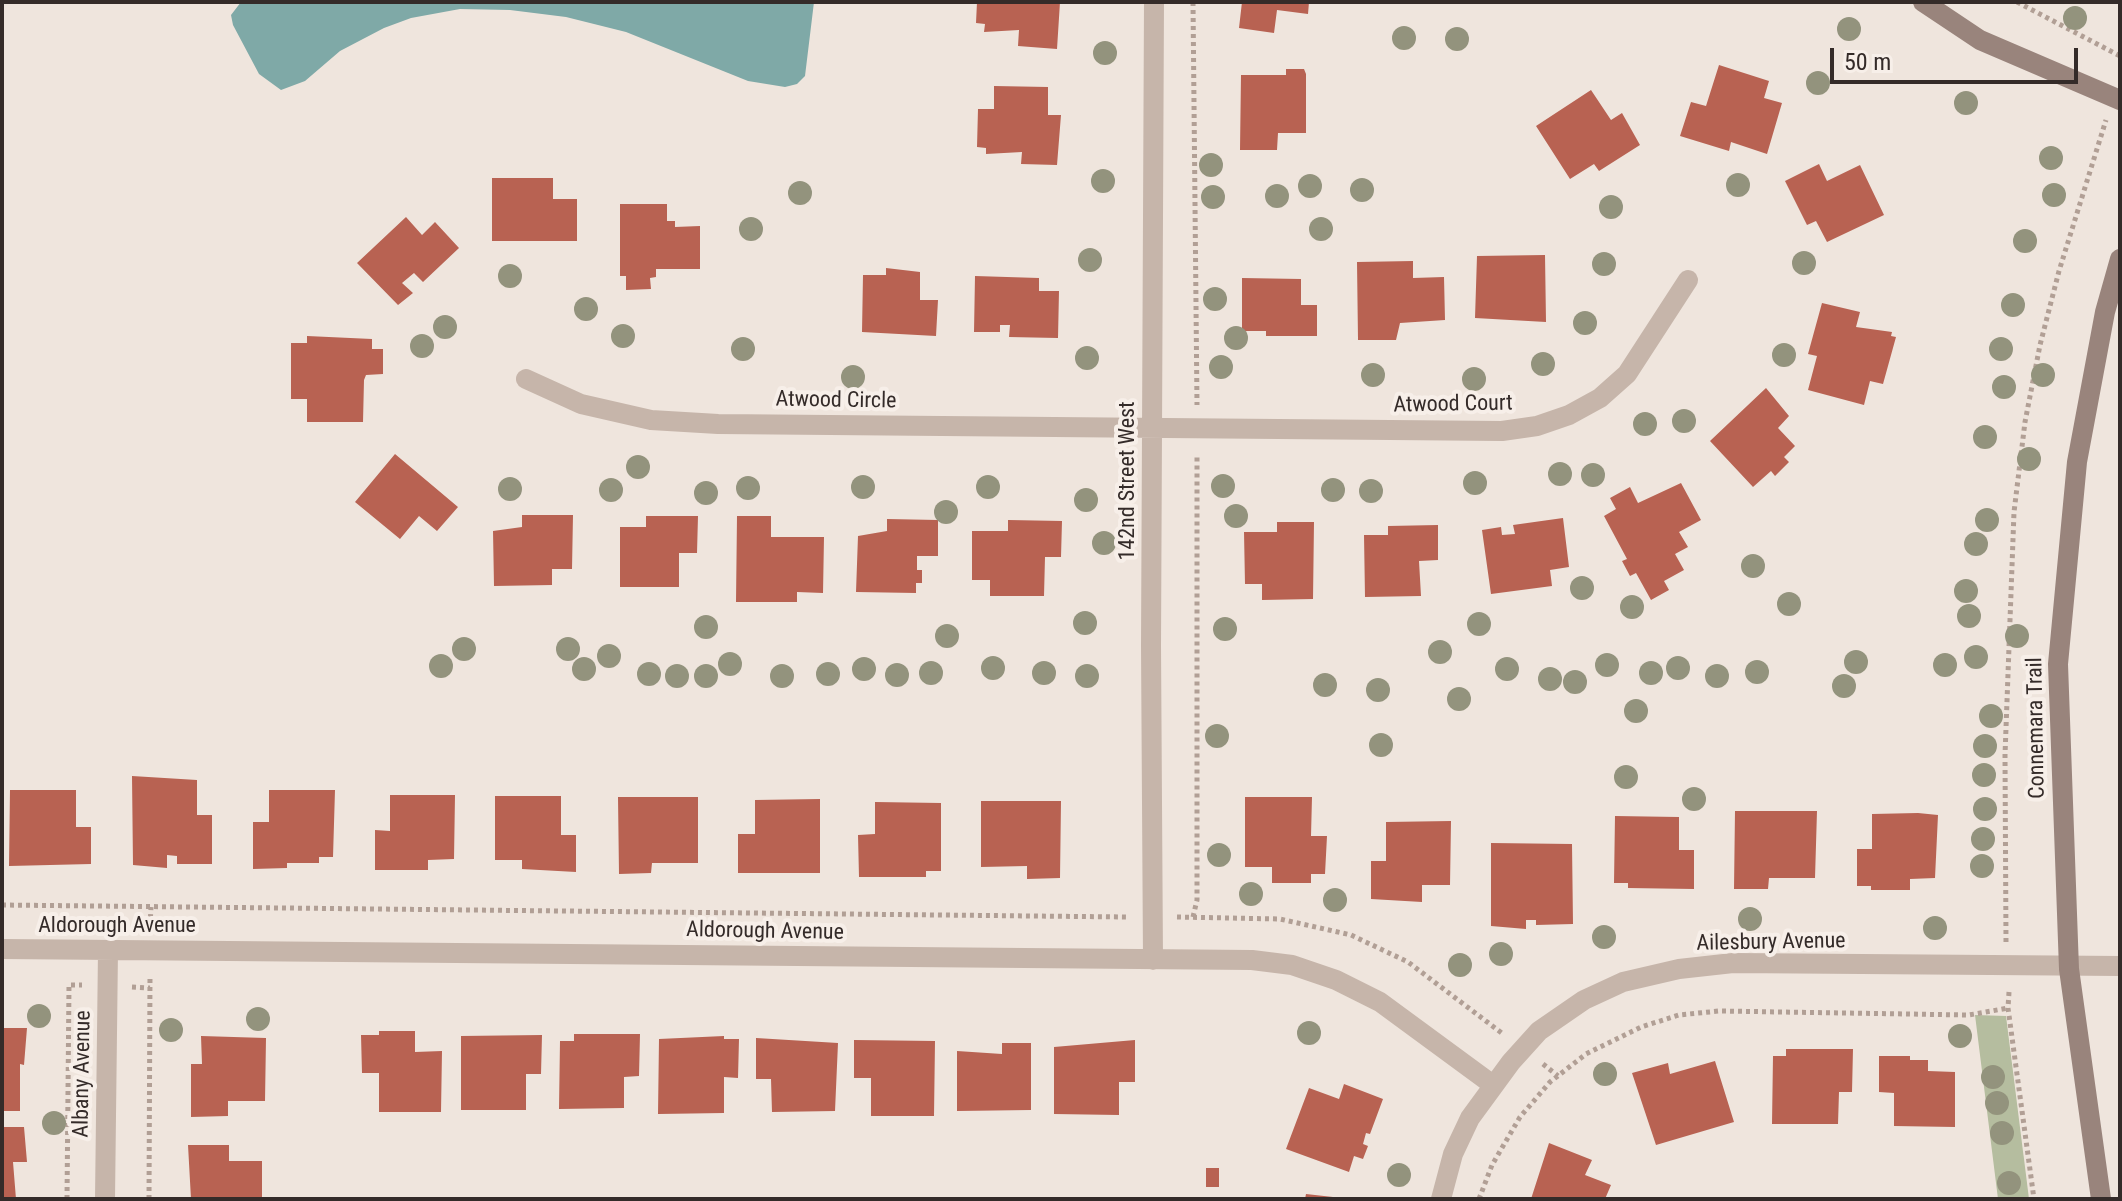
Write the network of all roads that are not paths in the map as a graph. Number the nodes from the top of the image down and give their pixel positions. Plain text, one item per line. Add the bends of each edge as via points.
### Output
1 (1154, 2) edge
2 (1923, 2) edge
3 (2118, 99) edge
4 (2120, 259) edge
5 (1688, 280) dead end
6 (526, 379) dead end
7 (1153, 428) junction
8 (2, 949) edge
9 (108, 950) junction
10 (1153, 960) junction
11 (2120, 966) edge
12 (2069, 969) junction
13 (1493, 1085) junction
14 (105, 1199) edge
15 (1441, 1199) edge
16 (2101, 1199) edge

1 - 7 street, 142nd Street West
2 - 3 street via 1980,40
4 - 12 street, Connemara Trail via 2077,462 2059,648
5 - 7 street, Atwood Court via 1627,374 1600,398 1537,426 1502,431
6 - 7 street, Atwood Circle via 581,404 651,420
7 - 10 street, 142nd Street West
8 - 9 street, Aldorough Avenue
9 - 10 street, Aldorough Avenue
9 - 14 street, Albany Avenue
10 - 13 street, Aldorough Avenue via 1252,960 1292,965 1336,980 1380,1002
11 - 12 street, Ailesbury Avenue
12 - 13 street, Ailesbury Avenue via 1733,963 1679,969 1623,982 1584,1000 1539,1031
12 - 16 street, Connemara Trail
13 - 15 street, Ailesbury Avenue via 1453,1154

